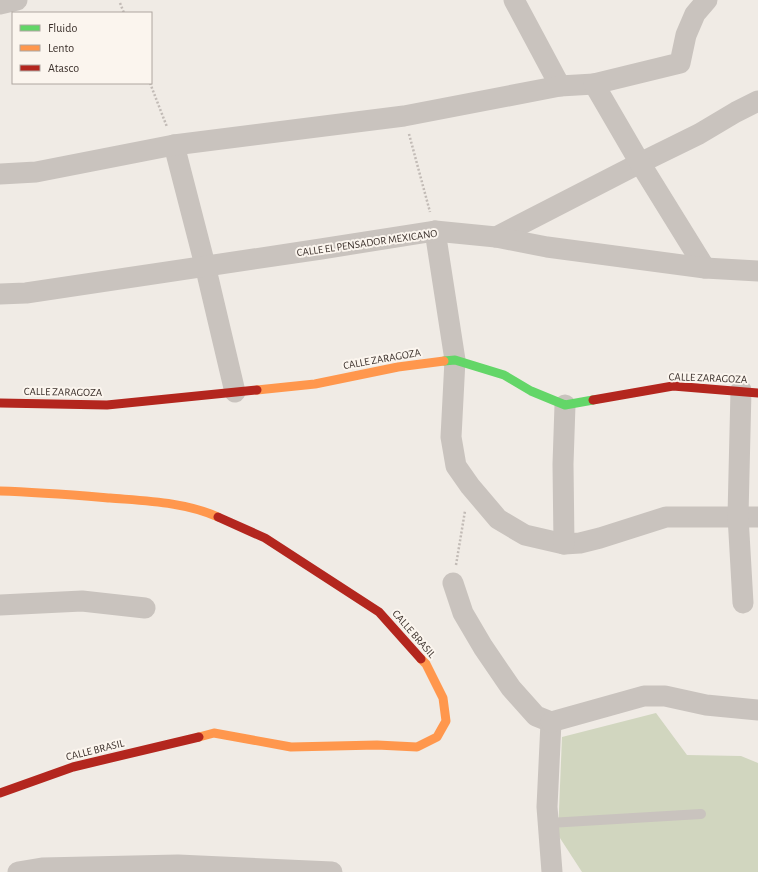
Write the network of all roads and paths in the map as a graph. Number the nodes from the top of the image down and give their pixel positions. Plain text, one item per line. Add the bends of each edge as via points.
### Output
1 (18, 0) edge
2 (514, 0) edge
3 (707, 0) edge
4 (120, 3) dead end
5 (0, 4) edge
6 (124, 12) edge
7 (150, 84) edge
8 (594, 84) junction
9 (560, 86) junction
10 (758, 101) edge
11 (404, 116) junction
12 (174, 145) junction
13 (640, 163) junction
14 (0, 174) edge
15 (435, 231) junction
16 (496, 237) junction
17 (205, 265) junction
18 (705, 268) junction
19 (758, 271) edge
20 (0, 294) edge
21 (455, 360) junction
22 (750, 391) edge
23 (235, 392) junction
24 (0, 403) edge
25 (565, 406) junction
26 (470, 486) junction
27 (0, 491) edge
28 (748, 516) edge
29 (564, 544) junction
30 (453, 583) joint
31 (742, 603) dead end
32 (0, 605) edge
33 (146, 608) dead end
34 (758, 710) edge
35 (551, 722) junction
36 (0, 793) edge
37 (701, 814) dead end
38 (549, 823) junction
39 (179, 869) edge
40 (18, 872) edge
41 (332, 872) edge
42 (552, 872) edge

1 - 5 street
2 - 9 street
3 - 8 street via 695,14 686,35 680,63
4 - 6 path
7 - 12 path
8 - 9 street
8 - 13 street
9 - 11 street
10 - 13 street
11 - 12 street
11 - 15 path
12 - 14 street via 36,172
12 - 17 street
13 - 16 street
13 - 18 street
15 - 16 street, CALLE EL PENSADOR MEXICANO
15 - 17 street, CALLE EL PENSADOR MEXICANO
15 - 21 street
16 - 18 street, CALLE EL PENSADOR MEXICANO via 547,247
17 - 20 street, CALLE EL PENSADOR MEXICANO via 26,293
17 - 23 street
18 - 19 street, CALLE EL PENSADOR MEXICANO
21 - 23 street, CALLE ZARAGOZA via 398,367 315,384
21 - 25 street, CALLE ZARAGOZA via 504,375 531,391
21 - 26 street via 451,437 456,466
22 - 25 street, CALLE ZARAGOZA via 673,386
22 - 28 street
23 - 24 street, CALLE ZARAGOZA via 107,405
25 - 29 street
26 - 29 street via 498,519 525,534
26 - 30 path
27 - 36 street, CALLE BRASIL via 156,502 204,511 265,538 380,612 426,664 444,698 446,721 437,737 417,747 291,747 214,734 73,767
28 - 29 street via 666,518 600,538
28 - 31 street
30 - 35 street via 463,614 511,688 536,716
32 - 33 street via 82,601
34 - 35 street via 706,705 665,696 644,696
35 - 38 street via 547,807
37 - 38 lane
38 - 42 street
39 - 40 street via 42,868
39 - 41 street

